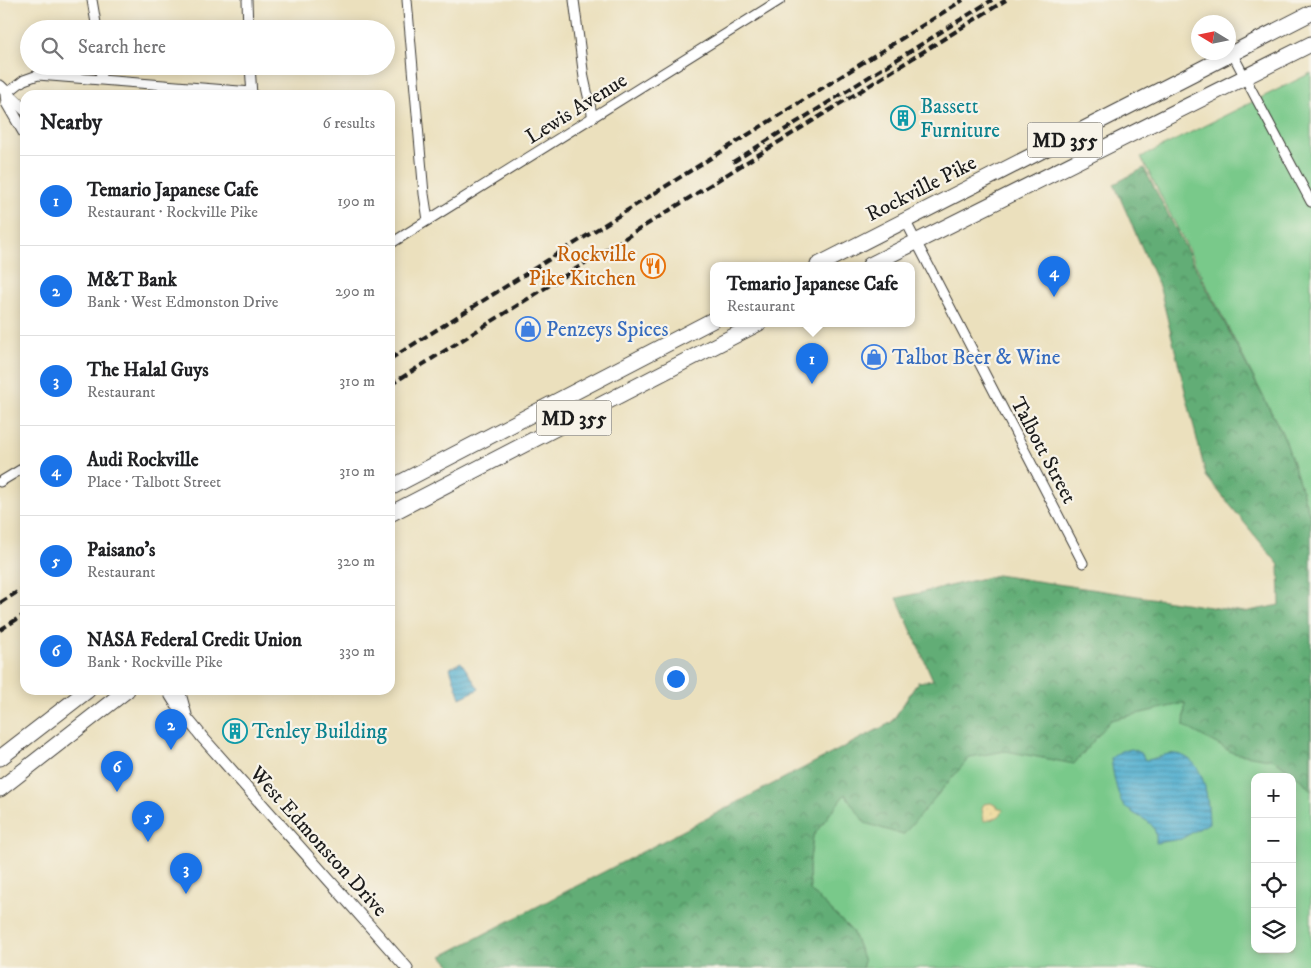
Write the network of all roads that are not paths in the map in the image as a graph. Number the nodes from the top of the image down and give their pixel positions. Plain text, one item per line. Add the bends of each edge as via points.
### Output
1 (92, 0) edge
2 (247, 0) edge
3 (407, 0) edge
4 (574, 0) edge
5 (780, 0) edge
6 (1311, 13) edge
7 (95, 20) edge
8 (248, 20) edge
9 (1311, 44) edge
10 (1236, 51) edge
11 (1219, 60) edge
12 (1236, 60) edge
13 (100, 75) edge
14 (251, 75) edge
15 (1245, 77) junction
16 (100, 79) junction
17 (3, 90) edge
18 (211, 90) edge
19 (252, 90) edge
20 (20, 105) edge
21 (593, 118) junction
22 (20, 125) edge
23 (1072, 136) junction
24 (1082, 158) junction
25 (1311, 202) edge
26 (428, 220) junction
27 (905, 220) junction
28 (395, 241) edge
29 (916, 242) junction
30 (824, 262) edge
31 (876, 262) edge
32 (710, 322) edge
33 (751, 327) edge
34 (20, 470) edge
35 (0, 482) edge
36 (395, 485) edge
37 (395, 511) edge
38 (1083, 563) dead end
39 (82, 695) edge
40 (121, 695) edge
41 (170, 695) edge
42 (180, 695) edge
43 (186, 715) junction
44 (0, 758) edge
45 (0, 789) edge
46 (407, 968) edge

1 - 7 street
2 - 8 street
3 - 26 street
4 - 21 street via 584,78
5 - 21 street, Lewis Avenue
6 - 10 main road, Rockville Pike / MD 355
9 - 15 main road, MD 355
11 - 23 main road, Rockville Pike / MD 355
12 - 15 street
13 - 16 street
14 - 19 street
15 - 24 main road, MD 355
15 - 25 street
16 - 17 street via 38,75
16 - 18 street
17 - 20 street
17 - 22 street
21 - 26 street, Lewis Avenue
23 - 24 main road
23 - 27 main road, Rockville Pike / MD 355
24 - 29 main road, MD 355
26 - 28 street, Lewis Avenue
27 - 29 street, Talbott Street
27 - 30 main road, Rockville Pike / MD 355
29 - 31 main road, MD 355
29 - 38 street, Talbott Street
32 - 36 main road, MD 355
33 - 37 main road, MD 355
34 - 35 street
39 - 44 main road
40 - 45 main road
41 - 43 street, West Edmonston Drive via 178,710
42 - 43 street, West Edmonston Drive
43 - 46 street, West Edmonston Drive

